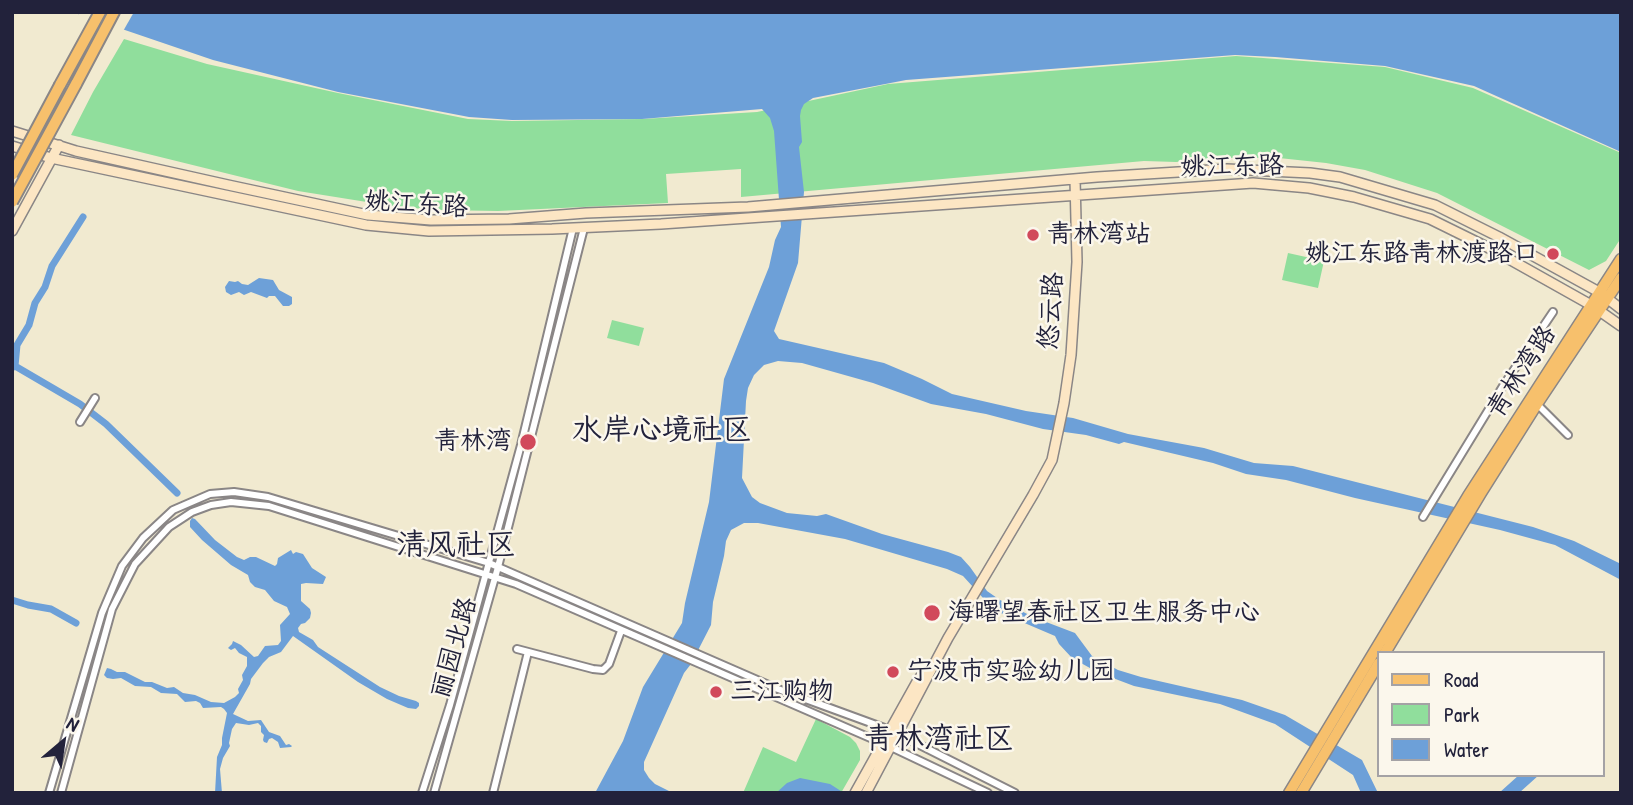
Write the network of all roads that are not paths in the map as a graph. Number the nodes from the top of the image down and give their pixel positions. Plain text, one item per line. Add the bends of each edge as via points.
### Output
1 (100, 12) edge
2 (114, 12) edge
3 (15, 132) edge
4 (12, 145) edge
5 (59, 145) junction
6 (51, 158) junction
7 (12, 175) edge
8 (1075, 179) junction
9 (1075, 197) junction
10 (12, 202) edge
11 (573, 228) junction
12 (584, 228) junction
13 (12, 231) edge
14 (1621, 259) edge
15 (1616, 275) edge
16 (1603, 295) junction
17 (1595, 307) junction
18 (1621, 309) edge
19 (1553, 312) dead end
20 (1621, 326) edge
21 (95, 398) dead end
22 (1537, 404) junction
23 (80, 422) dead end
24 (1568, 435) dead end
25 (1423, 517) dead end
26 (1458, 523) junction
27 (489, 564) junction
28 (498, 567) junction
29 (486, 575) junction
30 (495, 578) junction
31 (621, 631) junction
32 (517, 649) dead end
33 (1381, 651) edge
34 (1386, 651) edge
35 (528, 652) junction
36 (1378, 656) edge
37 (1378, 664) edge
38 (894, 732) junction
39 (1328, 739) junction
40 (887, 746) junction
41 (1313, 763) junction
42 (49, 793) edge
43 (61, 793) edge
44 (422, 793) edge
45 (434, 793) edge
46 (493, 793) edge
47 (855, 793) edge
48 (866, 793) edge
49 (988, 793) edge
50 (1015, 793) edge
51 (1289, 793) edge
52 (1301, 793) edge

1 - 7 highway, bridge
2 - 10 highway, bridge
3 - 4 main road
3 - 5 main road, 姚江东路
4 - 6 main road, 姚江东路
5 - 6 main road
5 - 8 main road, 姚江东路 via 368,215 431,220 748,207
6 - 11 main road, 姚江东路 via 366,225 429,231
6 - 13 main road
8 - 9 main road, 悠云路
8 - 16 main road, 姚江东路 via 1227,169 1339,177 1436,205
9 - 12 main road, 姚江东路
9 - 17 main road, 姚江东路 via 1253,183 1354,197 1430,219
9 - 38 main road, 悠云路 via 1077,262 1071,355 1052,460 948,638 918,680
11 - 12 main road, 姚江东路
11 - 27 street, 丽园北路
12 - 28 street, 丽园北路
14 - 15 main road, 青林湾路
15 - 16 main road, 青林湾路
16 - 17 main road, 青林湾路
16 - 18 main road, 姚江东路
17 - 20 main road, 姚江东路
17 - 22 main road, 青林湾路
17 - 26 main road, 青林湾路 via 1468,496
19 - 25 street
21 - 23 street
22 - 24 street
22 - 26 main road, 青林湾路
26 - 33 main road
26 - 34 main road
27 - 28 street
27 - 29 street, 丽园北路
27 - 42 street via 268,497 210,494 173,510 122,566 102,613
28 - 30 street, 丽园北路
28 - 38 street via 778,689
29 - 30 street
29 - 43 street via 268,506 231,502 192,512 169,527 135,564 112,609
29 - 44 street, 丽园北路
30 - 31 street
30 - 45 street, 丽园北路
31 - 35 street via 603,670
31 - 40 street
32 - 35 street
35 - 46 street
36 - 39 main road
37 - 39 main road
38 - 40 main road
38 - 50 street
39 - 41 main road
40 - 47 main road
40 - 48 main road
40 - 49 street
41 - 51 main road
41 - 52 main road

